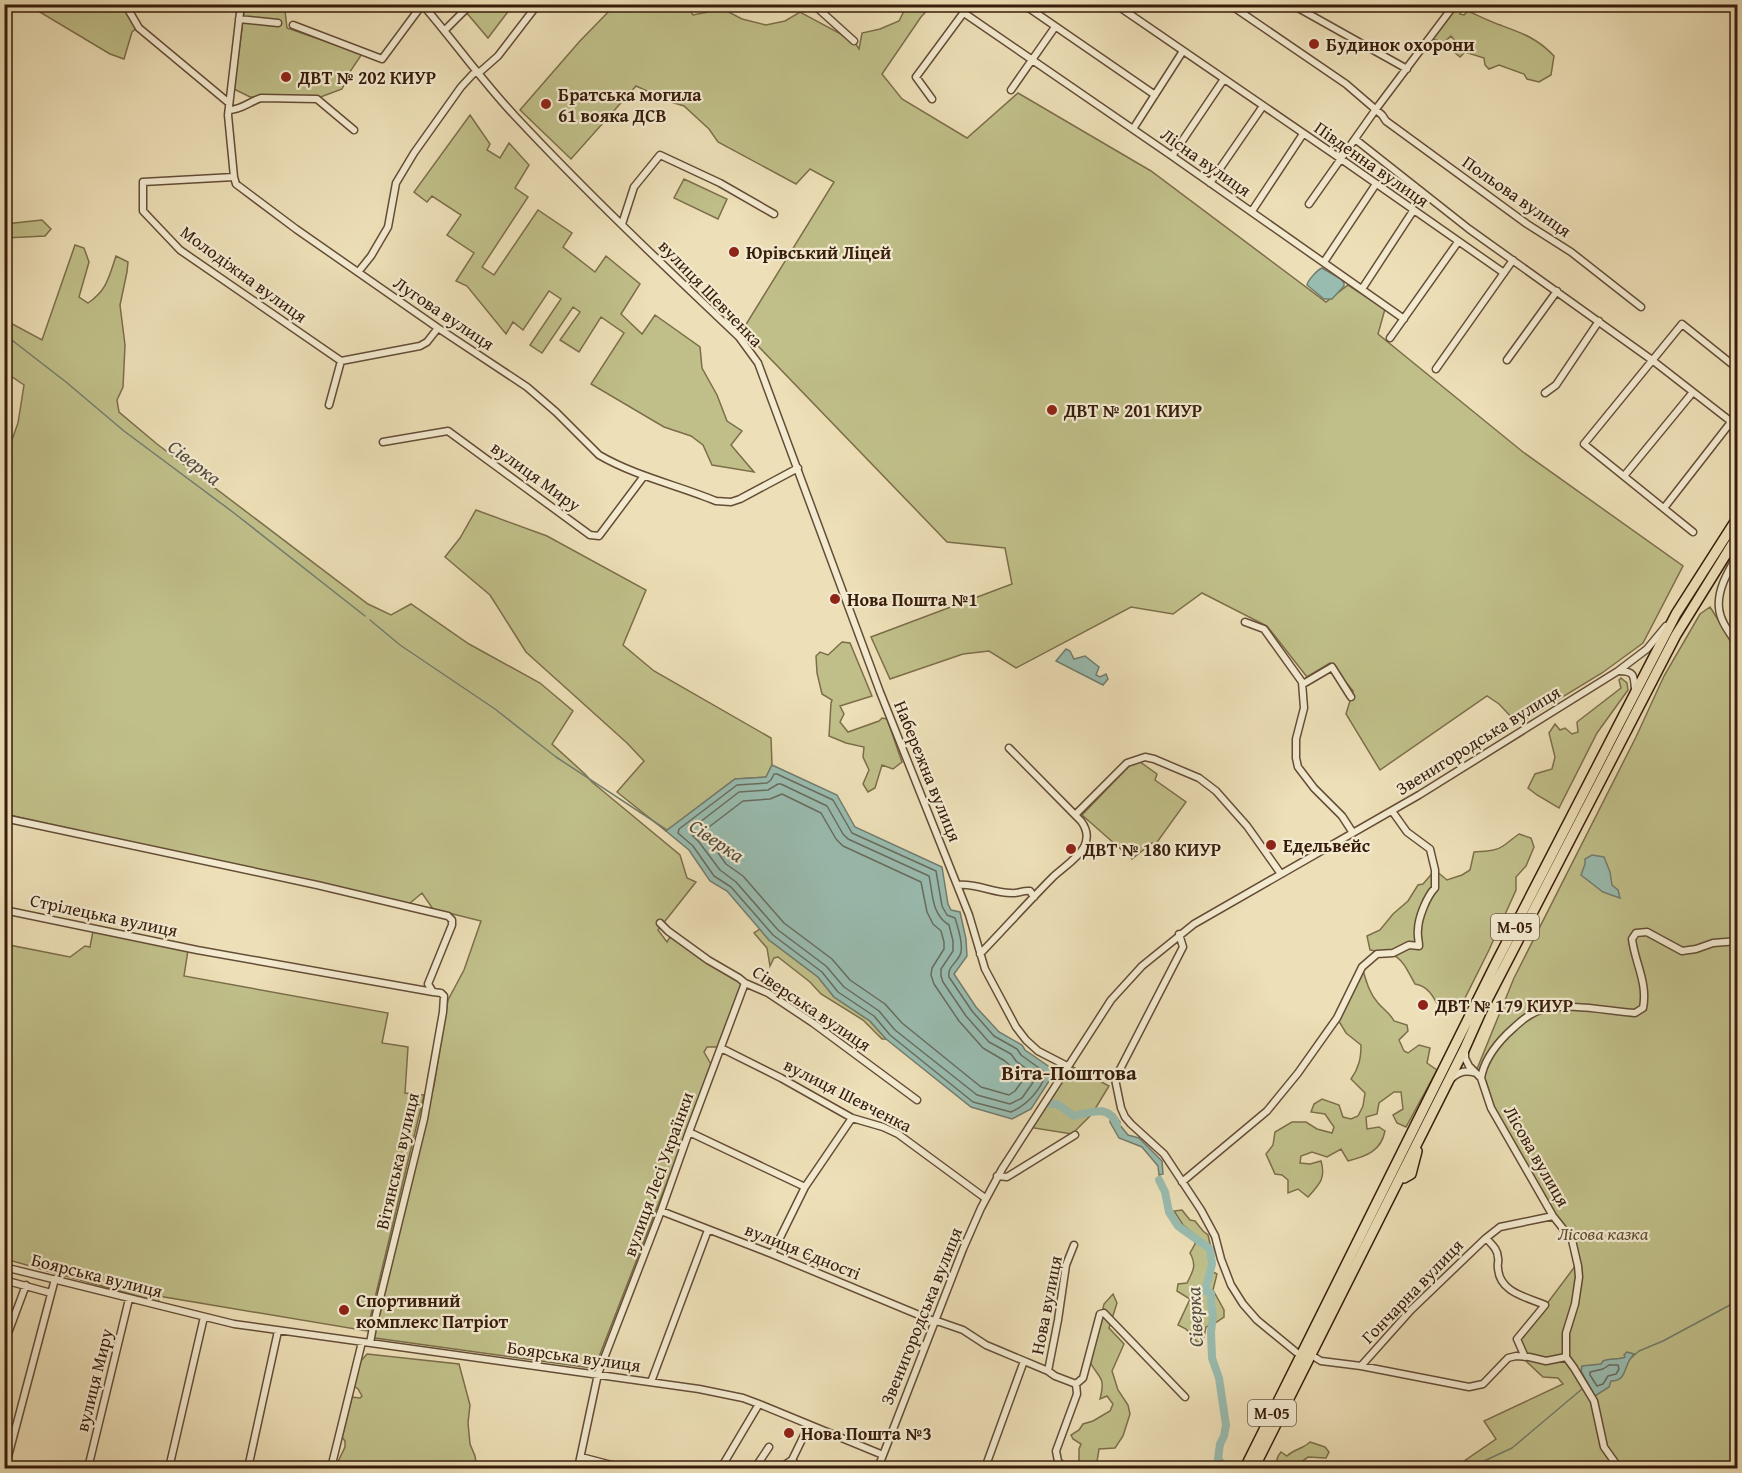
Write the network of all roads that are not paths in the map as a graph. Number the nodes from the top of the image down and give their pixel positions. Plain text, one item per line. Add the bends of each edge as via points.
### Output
1 (125, 4) edge
2 (241, 4) edge
3 (471, 4) edge
4 (538, 4) edge
5 (813, 4) edge
6 (970, 4) edge
7 (1023, 4) edge
8 (1115, 4) edge
9 (1229, 4) edge
10 (1291, 4) edge
11 (1455, 4) edge
12 (422, 5) edge
13 (964, 13) junction
14 (239, 19) junction
15 (278, 23) dead end
16 (293, 25) dead end
17 (1055, 27) junction
18 (444, 30) junction
19 (854, 41) dead end
20 (1183, 51) junction
21 (1033, 61) junction
22 (1407, 69) junction
23 (477, 72) junction
24 (1224, 79) junction
25 (1011, 90) dead end
26 (1155, 95) junction
27 (932, 99) dead end
28 (229, 103) junction
29 (1263, 106) junction
30 (1376, 109) junction
31 (229, 110) junction
32 (1133, 129) junction
33 (354, 130) dead end
34 (1303, 134) junction
35 (1355, 139) junction
36 (1172, 156) junction
37 (1341, 159) junction
38 (234, 177) junction
39 (1210, 183) junction
40 (1376, 184) junction
41 (1309, 204) dead end
42 (1252, 211) junction
43 (1413, 211) junction
44 (774, 214) dead end
45 (622, 224) junction
46 (1458, 242) junction
47 (1513, 260) junction
48 (1324, 262) junction
49 (359, 271) junction
50 (1504, 273) junction
51 (1362, 289) junction
52 (1557, 291) junction
53 (1641, 307) dead end
54 (1404, 319) junction
55 (1599, 321) junction
56 (438, 328) junction
57 (1390, 338) dead end
58 (1507, 360) dead end
59 (1652, 360) junction
60 (341, 361) junction
61 (1436, 369) dead end
62 (1737, 369) edge
63 (1545, 393) dead end
64 (1693, 393) junction
65 (329, 405) dead end
66 (1731, 422) junction
67 (1737, 427) edge
68 (383, 442) dead end
69 (798, 468) junction
70 (644, 476) junction
71 (1624, 476) junction
72 (1664, 508) junction
73 (1737, 517) edge
74 (1693, 532) dead end
75 (1737, 535) edge
76 (1737, 554) edge
77 (1676, 614) junction
78 (1245, 622) dead end
79 (1737, 646) edge
80 (871, 668) joint
81 (1618, 670) junction
82 (1303, 684) junction
83 (1635, 692) junction
84 (1351, 697) dead end
85 (1009, 748) dead end
86 (1392, 811) junction
87 (1076, 814) junction
88 (4, 818) edge
89 (1353, 833) junction
90 (1281, 874) junction
91 (958, 885) junction
92 (1034, 897) junction
93 (4, 910) edge
94 (660, 923) dead end
95 (1179, 934) junction
96 (1737, 941) edge
97 (980, 954) junction
98 (745, 983) junction
99 (434, 993) junction
100 (721, 1048) junction
101 (1465, 1048) junction
102 (1067, 1066) junction
103 (1478, 1076) junction
104 (1446, 1084) junction
105 (917, 1100) dead end
106 (852, 1118) junction
107 (689, 1132) junction
108 (1075, 1135) dead end
109 (1408, 1139) junction
110 (997, 1176) junction
111 (1400, 1177) junction
112 (1182, 1182) junction
113 (805, 1187) junction
114 (986, 1198) junction
115 (661, 1211) junction
116 (1553, 1215) junction
117 (708, 1230) junction
118 (1485, 1238) junction
119 (1074, 1245) dead end
120 (771, 1254) junction
121 (4, 1267) edge
122 (55, 1279) junction
123 (4, 1280) edge
124 (26, 1286) junction
125 (51, 1293) junction
126 (129, 1299) junction
127 (204, 1317) junction
128 (934, 1321) junction
129 (278, 1331) junction
130 (362, 1342) junction
131 (370, 1343) junction
132 (4, 1344) edge
133 (1312, 1350) junction
134 (1525, 1356) junction
135 (1566, 1357) junction
136 (1300, 1359) junction
137 (1024, 1361) junction
138 (1361, 1366) junction
139 (1048, 1371) junction
140 (598, 1374) junction
141 (651, 1382) junction
142 (1076, 1384) junction
143 (1185, 1397) dead end
144 (759, 1404) junction
145 (809, 1425) junction
146 (768, 1447) dead end
147 (883, 1455) junction
148 (581, 1457) junction
149 (792, 1460) junction
150 (5, 1468) edge
151 (88, 1468) edge
152 (168, 1468) edge
153 (248, 1468) edge
154 (331, 1468) edge
155 (578, 1468) edge
156 (623, 1468) edge
157 (722, 1468) edge
158 (755, 1468) edge
159 (780, 1468) edge
160 (799, 1468) edge
161 (878, 1468) edge
162 (985, 1468) edge
163 (1064, 1468) edge
164 (1248, 1468) edge
165 (1619, 1468) edge

1 - 28 street via 139,28
2 - 14 street
3 - 18 street
4 - 23 street via 498,56
5 - 19 street
6 - 13 street
7 - 17 street
8 - 20 street, Південна вулиця
9 - 30 street, Польова вулиця
10 - 22 street
11 - 22 street
12 - 16 street via 382,59
12 - 18 street, вулиця Шевченка
13 - 21 street, Лісна вулиця
13 - 27 street via 916,78
14 - 15 street
14 - 28 street
17 - 21 street
17 - 26 street
18 - 23 street, вулиця Шевченка
20 - 24 street, Південна вулиця
20 - 26 street
21 - 25 street
21 - 32 street, Лісна вулиця
22 - 30 street
23 - 45 street, вулиця Шевченка via 557,161
23 - 49 street via 455,96 396,183 388,226
24 - 29 street, Південна вулиця
24 - 36 street
26 - 32 street
28 - 31 street
29 - 34 street, Південна вулиця
29 - 39 street
30 - 35 street
30 - 53 street, Польова вулиця via 1386,121 1571,252
31 - 33 street via 261,98 316,99
31 - 38 street
32 - 36 street, Лісна вулиця
34 - 37 street, Південна вулиця
34 - 42 street
35 - 37 street
35 - 47 street, Південна вулиця
36 - 39 street, Лісна вулиця
37 - 40 street, Південна вулиця
37 - 41 street
38 - 49 street, Лугова вулиця via 236,184
38 - 60 street, Молодіжна вулиця via 143,182 143,211 180,250
39 - 42 street, Лісна вулиця
40 - 43 street, Південна вулиця
40 - 48 street
42 - 48 street, Лісна вулиця
43 - 46 street, Південна вулиця
43 - 51 street
44 - 45 street via 660,155 634,187
45 - 69 street, вулиця Шевченка via 739,337 758,363
46 - 50 street, Південна вулиця
46 - 54 street
47 - 50 street
47 - 52 street, Південна вулиця
48 - 51 street, Лісна вулиця
49 - 56 street, Лугова вулиця
50 - 61 street
51 - 54 street, Лісна вулиця
52 - 55 street, Південна вулиця
52 - 58 street
54 - 57 street
55 - 59 street, Південна вулиця
55 - 63 street via 1556,385
56 - 60 street via 420,346
56 - 70 street, Лугова вулиця via 527,387 599,455
59 - 62 street via 1682,324
59 - 64 street, Південна вулиця
59 - 71 street via 1584,444
60 - 65 street
64 - 66 street, Південна вулиця
64 - 71 street
66 - 67 street, Південна вулиця
66 - 72 street
68 - 70 street, вулиця Миру via 448,431 590,534 599,536
69 - 70 street, Лугова вулиця via 740,500 724,503
69 - 80 street, вулиця Шевченка
71 - 72 street
72 - 74 street
73 - 77 highway, М-05
75 - 101 highway, М-05 via 1642,698
76 - 79 street via 1726,575 1719,608
77 - 81 street, Звенигородська вулиця via 1647,649
77 - 83 highway, М-05
78 - 82 street via 1264,629
80 - 91 street, Набережна вулиця
81 - 83 street via 1632,674
81 - 86 street, Звенигородська вулиця
82 - 84 street via 1332,667
82 - 89 street via 1304,708 1296,739 1298,767
83 - 109 highway, М-05
85 - 87 street
86 - 89 street, Звенигородська вулиця
86 - 112 street via 1407,832 1430,849 1433,857 1435,888 1429,893 1419,919 1419,946 1377,954 1362,967 1337,1018 1267,1112
87 - 90 street via 1127,763 1154,759 1199,778 1216,791
87 - 92 street via 1087,836 1080,853
88 - 99 street, Вітянська вулиця via 448,916 452,925 428,984
89 - 90 street, Звенигородська вулиця
90 - 95 street, Звенигородська вулиця
91 - 92 street via 1012,894 1024,890
91 - 97 street, Набережна вулиця
92 - 97 street
93 - 99 street, Стрілецька вулиця
94 - 98 street, Сіверська вулиця
95 - 102 street, Звенигородська вулиця via 1120,988
95 - 112 street via 1183,946 1114,1079 1125,1117 1161,1151
96 - 103 street via 1713,942 1682,951 1647,932 1636,933 1633,951 1643,984 1643,1008 1635,1013 1567,1006 1540,1010 1523,1019 1498,1043
97 - 102 street, Набережна вулиця via 1020,1033 1038,1051
98 - 100 street, вулиця Лесі Українки
98 - 105 street, Сіверська вулиця via 768,993 813,1023
99 - 131 street, Вітянська вулиця via 441,993 445,1000 424,1119
100 - 106 street, вулиця Шевченка
100 - 107 street, вулиця Лесі Українки
101 - 103 street, Лісова вулиця via 1465,1058
101 - 104 highway, М-05
102 - 110 street, Звенигородська вулиця
103 - 104 street via 1462,1071
103 - 116 street, Лісова вулиця via 1491,1108
104 - 111 highway, М-05 via 1419,1138 1411,1174
106 - 113 street
106 - 114 street, вулиця Шевченка via 898,1134
107 - 113 street
107 - 115 street, вулиця Лесі Українки
108 - 110 street via 1007,1177
109 - 111 highway via 1397,1167
109 - 133 highway, М-05
110 - 114 street, Звенигородська вулиця
111 - 133 highway, М-05
112 - 136 street via 1215,1236 1231,1285 1257,1320
113 - 120 street
114 - 128 street, Звенигородська вулиця
115 - 117 street, вулиця Єдності
115 - 140 street, вулиця Лесі Українки
116 - 118 street, Гончарна вулиця via 1500,1227
116 - 135 street, Лісова вулиця via 1572,1240 1578,1266 1575,1304 1566,1333
117 - 120 street, вулиця Єдності
117 - 141 street
118 - 134 street, Гончарна вулиця via 1496,1250 1499,1276 1510,1291 1545,1305 1517,1340
118 - 138 street, Гончарна вулиця
119 - 139 street, Нова вулиця via 1066,1265
120 - 128 street, вулиця Єдності
121 - 122 street, Боярська вулиця
122 - 125 street
122 - 126 street, Боярська вулиця
123 - 124 street
124 - 125 street
124 - 132 street
125 - 150 street
126 - 127 street, Боярська вулиця
126 - 151 street, вулиця Миру
127 - 129 street, Боярська вулиця
127 - 152 street
128 - 137 street, Нова вулиця via 963,1330
128 - 147 street, Звенигородська вулиця
129 - 130 street, Боярська вулиця
129 - 153 street
130 - 131 street, Боярська вулиця
130 - 154 street
131 - 140 street, Боярська вулиця
133 - 136 highway, М-05
133 - 138 street via 1321,1361
134 - 135 street via 1546,1361
134 - 138 street via 1508,1358 1483,1384 1469,1387
135 - 165 street via 1594,1401 1604,1447
136 - 164 highway, М-05
137 - 139 street, Нова вулиця
137 - 162 street, Нова вулиця
139 - 142 street, Нова вулиця
140 - 141 street, Боярська вулиця
140 - 148 street, вулиця Лесі Українки
141 - 144 street, Боярська вулиця
142 - 143 street via 1083,1378 1100,1314 1104,1313
142 - 163 street via 1077,1394 1056,1451
144 - 145 street, Боярська вулиця
144 - 157 street
145 - 147 street, Боярська вулиця
145 - 149 street
146 - 158 street
147 - 161 street, Звенигородська вулиця
148 - 155 street, вулиця Лесі Українки
148 - 156 street
149 - 159 street
149 - 160 street

